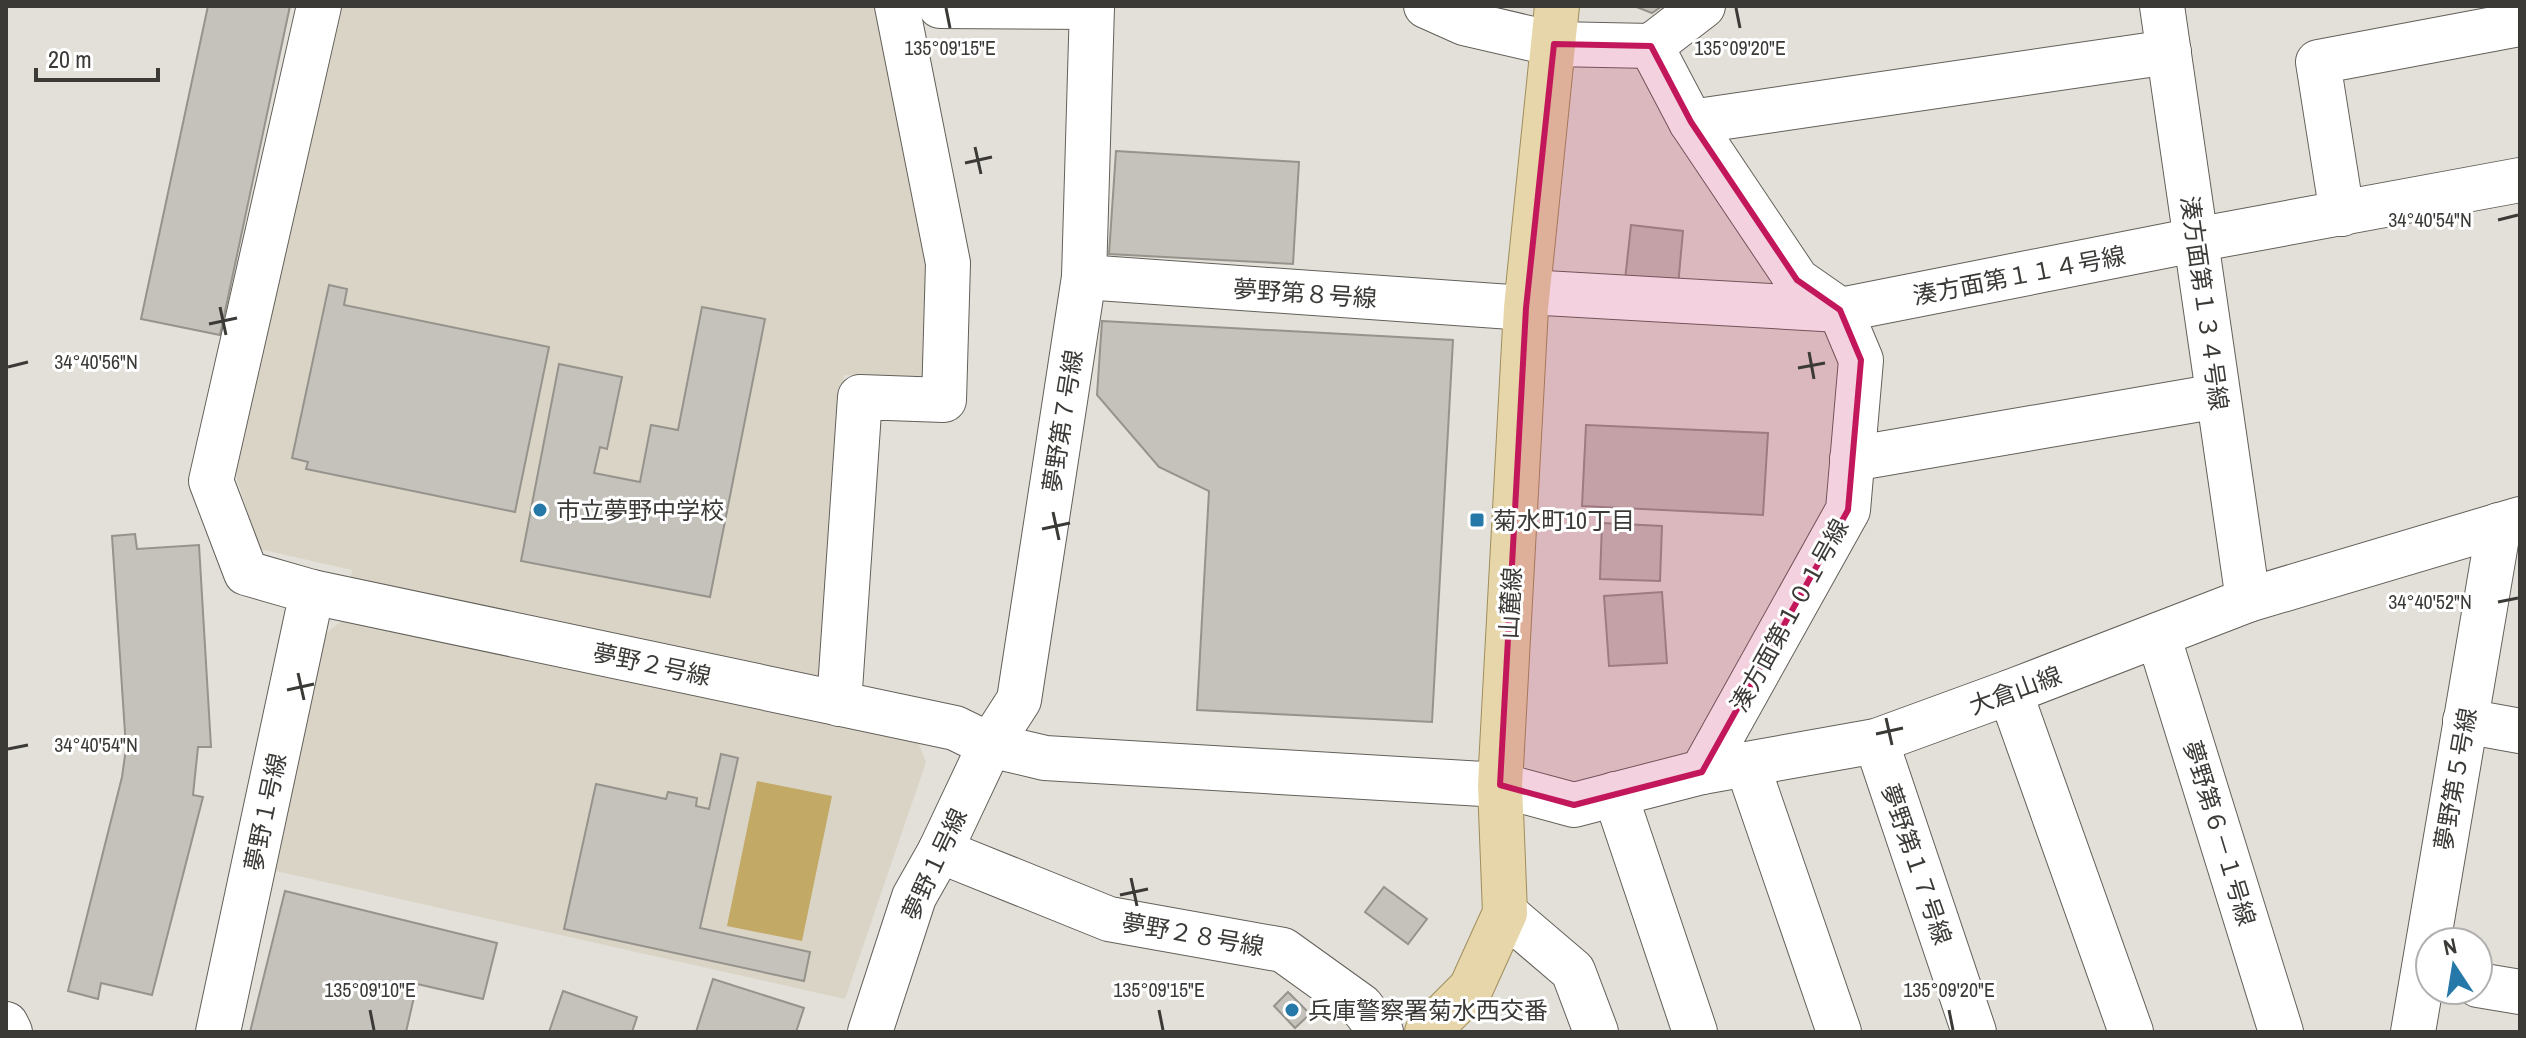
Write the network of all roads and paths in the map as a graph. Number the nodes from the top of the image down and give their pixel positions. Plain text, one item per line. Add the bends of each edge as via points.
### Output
1 (319, 6) edge
2 (897, 6) edge
3 (940, 6) edge
4 (1092, 6) edge
5 (1426, 6) edge
6 (1703, 6) edge
7 (2162, 6) edge
8 (2520, 24) edge
9 (1556, 25) edge
10 (1651, 46) junction
11 (2169, 52) junction
12 (1691, 122) junction
13 (2520, 180) edge
14 (2342, 214) junction
15 (2195, 240) junction
16 (1084, 277) junction
17 (1526, 300) junction
18 (1840, 310) junction
19 (2218, 396) junction
20 (1852, 459) junction
21 (2510, 522) edge
22 (312, 592) junction
23 (2248, 600) junction
24 (2158, 635) junction
25 (2010, 692) junction
26 (839, 704) junction
27 (2465, 721) junction
28 (2520, 731) edge
29 (1876, 741) junction
30 (990, 745) junction
31 (1747, 764) junction
32 (1702, 772) junction
33 (1500, 785) junction
34 (1615, 794) junction
35 (940, 851) junction
36 (1505, 913) junction
37 (2434, 926) edge
38 (2494, 988) edge
39 (2520, 992) edge
40 (2419, 1006) edge
41 (6, 1024) edge
42 (10, 1032) edge
43 (218, 1032) edge
44 (870, 1032) edge
45 (1381, 1032) edge
46 (1427, 1032) edge
47 (1596, 1032) edge
48 (1695, 1032) edge
49 (1839, 1032) edge
50 (1974, 1032) edge
51 (2131, 1032) edge
52 (2281, 1032) edge
53 (2413, 1032) edge

1 - 22 street, 夢野２号線 via 211,481 246,573
2 - 26 street via 948,263 944,400 860,397
3 - 4 street
4 - 16 street, 夢野第７号線
5 - 9 street via 1464,23
6 - 10 street
7 - 11 street, 湊方面第１３４号線
8 - 14 street via 2318,62
9 - 10 street
9 - 17 main road, 山麓線
10 - 12 street
11 - 12 street
11 - 15 street, 湊方面第１３４号線
12 - 18 street via 1797,280
13 - 14 street, 湊方面第１１４号線
14 - 15 street, 湊方面第１１４号線
15 - 18 street, 湊方面第１１４号線
15 - 19 street, 湊方面第１３４号線
16 - 17 street, 夢野第８号線
16 - 30 street, 夢野第７号線 via 1019,700
17 - 18 street, 夢野第８号線
17 - 33 main road, 山麓線
18 - 20 street, 湊方面第１０１号線 via 1861,360
19 - 20 street
19 - 23 street, 湊方面第１３４号線
20 - 32 street, 湊方面第１０１号線 via 1848,510
21 - 23 street, 大倉山線
21 - 27 street, 夢野第５号線
22 - 26 street, 夢野２号線
22 - 43 street, 夢野１号線
23 - 24 street, 大倉山線
24 - 25 street, 大倉山線
24 - 52 street, 夢野第６－１号線
25 - 29 street, 大倉山線
25 - 51 street
26 - 30 street, 夢野２号線 via 955,728
27 - 28 street
27 - 37 street, 夢野第５号線
29 - 31 street, 大倉山線
29 - 50 street, 夢野第１７号線
30 - 33 street via 1045,758
30 - 35 street, 夢野１号線
31 - 32 street, 大倉山線
31 - 49 street
32 - 34 street, 大倉山線
33 - 34 street, 大倉山線 via 1574,805
33 - 36 main road, 山麓線
34 - 48 street
35 - 44 street, 夢野１号線 via 914,897
35 - 45 street, 夢野２８号線 via 1109,919 1283,950 1361,1006
36 - 46 main road, 山麓線 via 1471,988
36 - 47 street via 1573,971
38 - 39 street
40 - 53 street, 夢野第５号線
41 - 42 street

